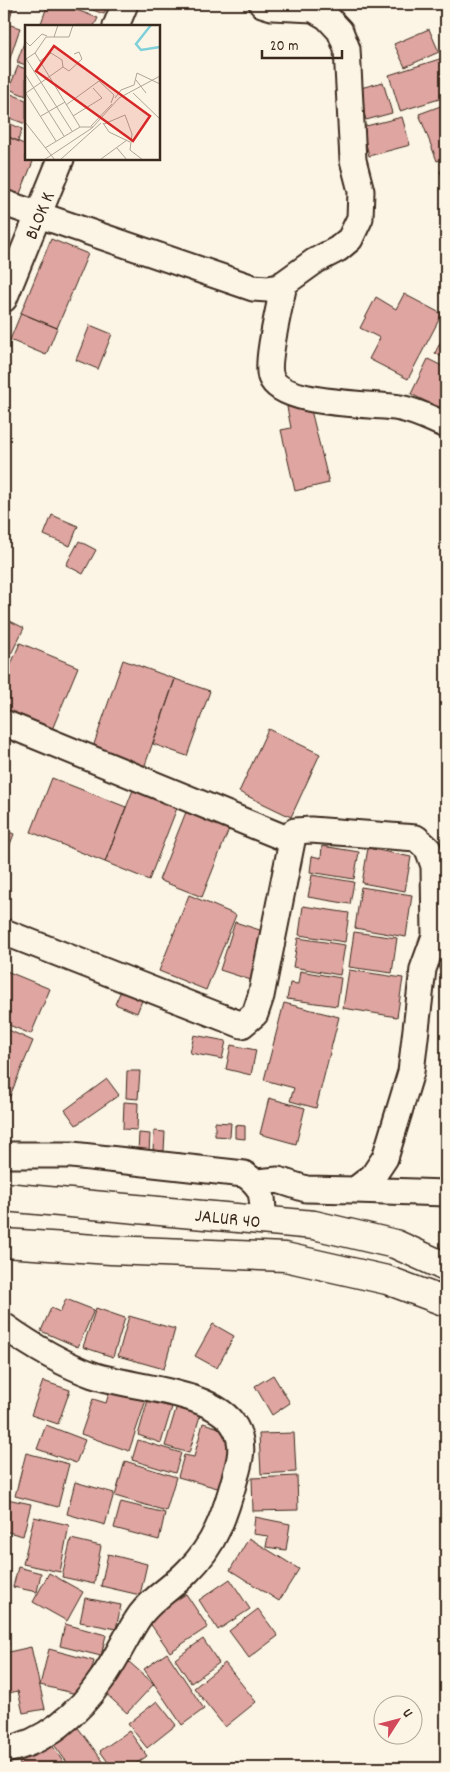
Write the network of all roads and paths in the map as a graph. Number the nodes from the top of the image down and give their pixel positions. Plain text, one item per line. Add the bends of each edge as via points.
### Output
1 (125, 4) edge
2 (262, 4) edge
3 (116, 25) edge
4 (62, 160) edge
5 (4, 203) edge
6 (38, 216) junction
7 (284, 283) junction
8 (4, 299) edge
9 (446, 425) edge
10 (4, 723) edge
11 (292, 841) junction
12 (4, 932) edge
13 (4, 1155) edge
14 (257, 1182) junction
15 (355, 1190) junction
16 (446, 1193) edge
17 (4, 1197) edge
18 (100, 1204) junction
19 (263, 1220) junction
20 (4, 1243) edge
21 (111, 1250) junction
22 (446, 1267) edge
23 (446, 1302) edge
24 (4, 1326) edge
25 (4, 1750) edge

1 - 3 street
2 - 7 street via 313,9 327,17 340,31 347,49 353,160 360,191 360,218 350,239
4 - 6 street, BLOK K
5 - 6 street
6 - 7 street via 253,288 268,290
6 - 8 street, BLOK K
7 - 9 street via 269,368 274,384 317,400 401,408
10 - 11 street
11 - 12 street via 261,996 255,1014 242,1026
11 - 15 street via 296,831 311,830 416,838 428,849 434,866 435,936 423,969 411,1072 385,1158 373,1176
13 - 14 street via 82,1156 244,1174
14 - 15 street via 278,1180 306,1189
14 - 19 street via 263,1198
15 - 16 street
17 - 18 highway, JALUR 40
18 - 19 highway, JALUR 40
18 - 21 highway via 114,1235
19 - 22 highway, JALUR 40 via 314,1225 395,1244
20 - 21 highway, JALUR 40
21 - 23 highway, JALUR 40 via 285,1258 387,1280
24 - 25 street via 44,1353 94,1375 195,1398 222,1413 235,1427 241,1456 225,1517 203,1555 188,1572 153,1600 102,1680 73,1713 42,1738

